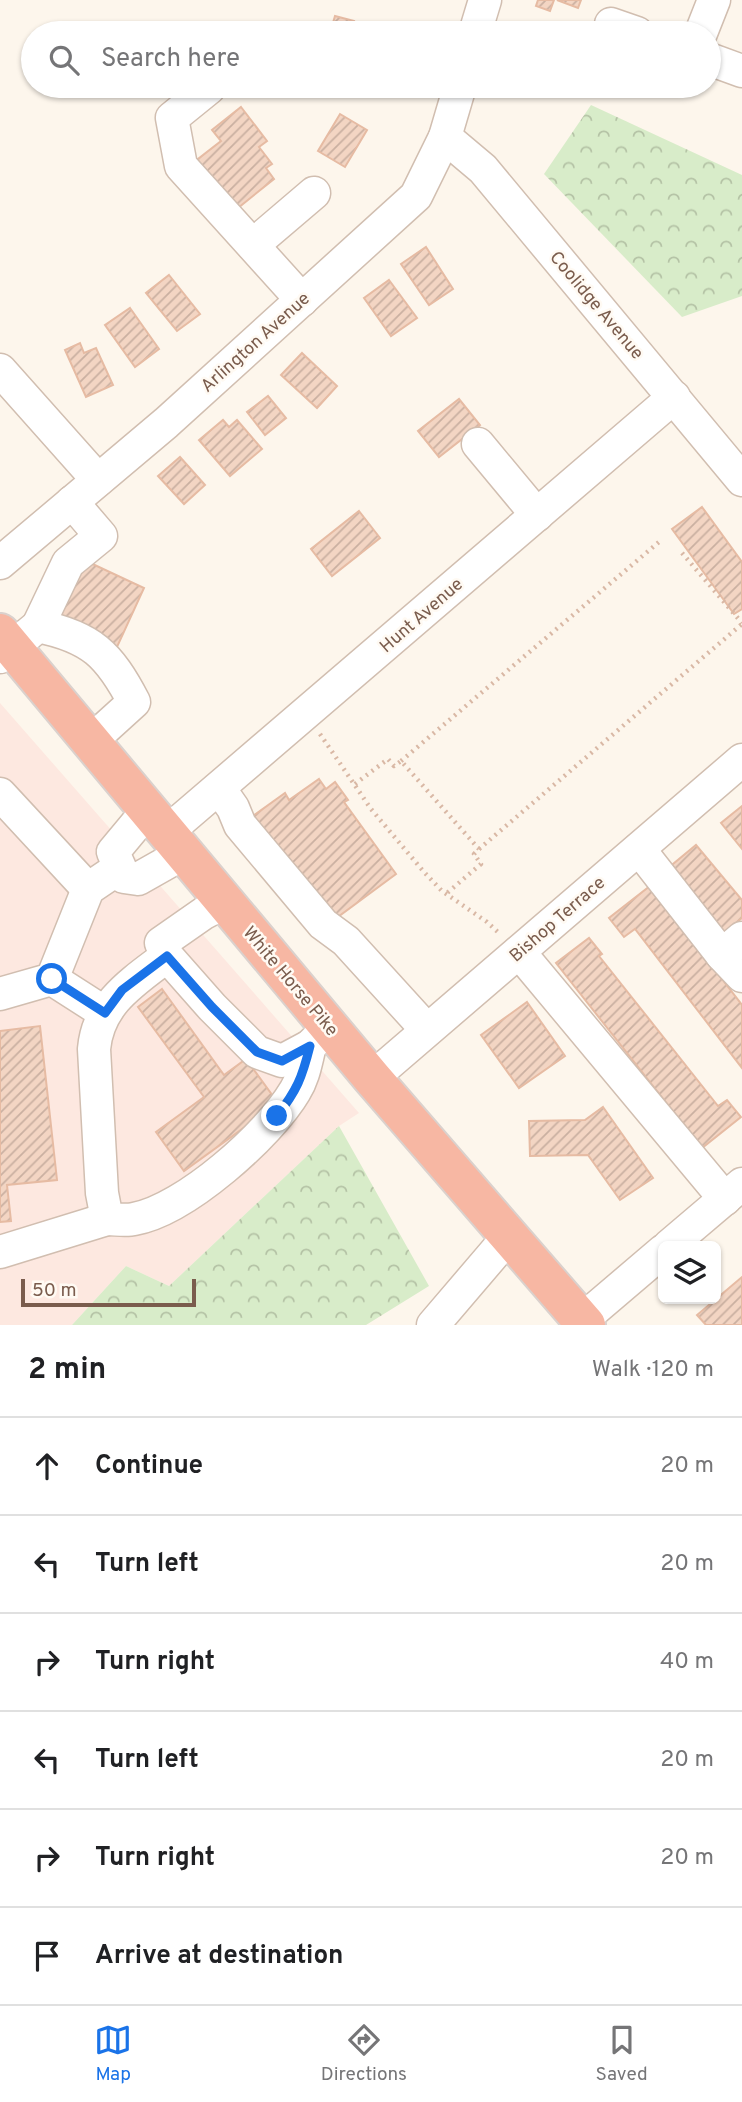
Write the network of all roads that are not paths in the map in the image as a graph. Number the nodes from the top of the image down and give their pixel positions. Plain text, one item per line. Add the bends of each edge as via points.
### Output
1 (485, 0) edge
2 (714, 0) edge
3 (479, 21) edge
4 (706, 21) edge
5 (721, 63) edge
6 (742, 71) edge
7 (197, 98) edge
8 (456, 98) edge
9 (445, 137) junction
10 (314, 192) dead end
11 (253, 245) junction
12 (302, 300) junction
13 (0, 370) edge
14 (674, 397) junction
15 (478, 444) dead end
16 (99, 480) junction
17 (742, 480) edge
18 (72, 502) junction
19 (537, 515) junction
20 (0, 563) edge
21 (13, 641) edge
22 (91, 741) junction
23 (742, 760) edge
24 (219, 788) junction
25 (0, 793) edge
26 (166, 832) junction
27 (639, 849) junction
28 (119, 868) junction
29 (88, 889) junction
30 (225, 902) junction
31 (519, 952) junction
32 (167, 956) junction
33 (735, 957) edge
34 (52, 979) junction
35 (0, 994) edge
36 (105, 1013) junction
37 (426, 1030) junction
38 (320, 1037) junction
39 (372, 1078) junction
40 (733, 1192) edge
41 (104, 1206) junction
42 (509, 1236) junction
43 (675, 1241) edge
44 (0, 1252) edge
45 (658, 1256) edge
46 (584, 1323) edge
47 (432, 1325) edge

1 - 3 street
2 - 4 street
5 - 6 street
7 - 11 street via 172,118 181,166
8 - 9 street, Arlington Avenue
9 - 12 street, Arlington Avenue via 416,196
9 - 14 street, Coolidge Avenue via 483,169
10 - 11 street
11 - 12 street
12 - 16 street, Arlington Avenue
13 - 16 street
14 - 17 street, Coolidge Avenue
14 - 19 street, Hunt Avenue
15 - 19 street
16 - 18 street, Arlington Avenue
18 - 20 street, Arlington Avenue
18 - 21 street via 101,536 68,563
19 - 24 street, Hunt Avenue
21 - 22 highway, White Horse Pike
21 - 22 street via 64,631 94,646 119,673 134,702
22 - 26 highway, White Horse Pike
23 - 27 street, Bishop Terrace
24 - 26 street, Hunt Avenue
24 - 37 street via 251,839 323,924 346,941
25 - 29 street
26 - 28 street via 113,852
26 - 28 street via 138,879 124,877
26 - 30 highway, White Horse Pike
27 - 31 street, Bishop Terrace
27 - 33 street
28 - 29 street
29 - 34 street
30 - 32 street via 162,943
30 - 38 highway, White Horse Pike
31 - 37 street, Bishop Terrace
31 - 40 street
32 - 36 street via 122,990
32 - 38 street via 257,1052 282,1061
34 - 35 street
34 - 36 street
36 - 41 street via 96,1029 94,1049
37 - 39 street, Bishop Terrace
38 - 39 highway, White Horse Pike
38 - 41 street via 295,1092 277,1116 211,1180 173,1204 134,1219
39 - 42 highway, White Horse Pike
40 - 43 street
41 - 44 street
42 - 46 highway, White Horse Pike
42 - 47 street
45 - 46 street

